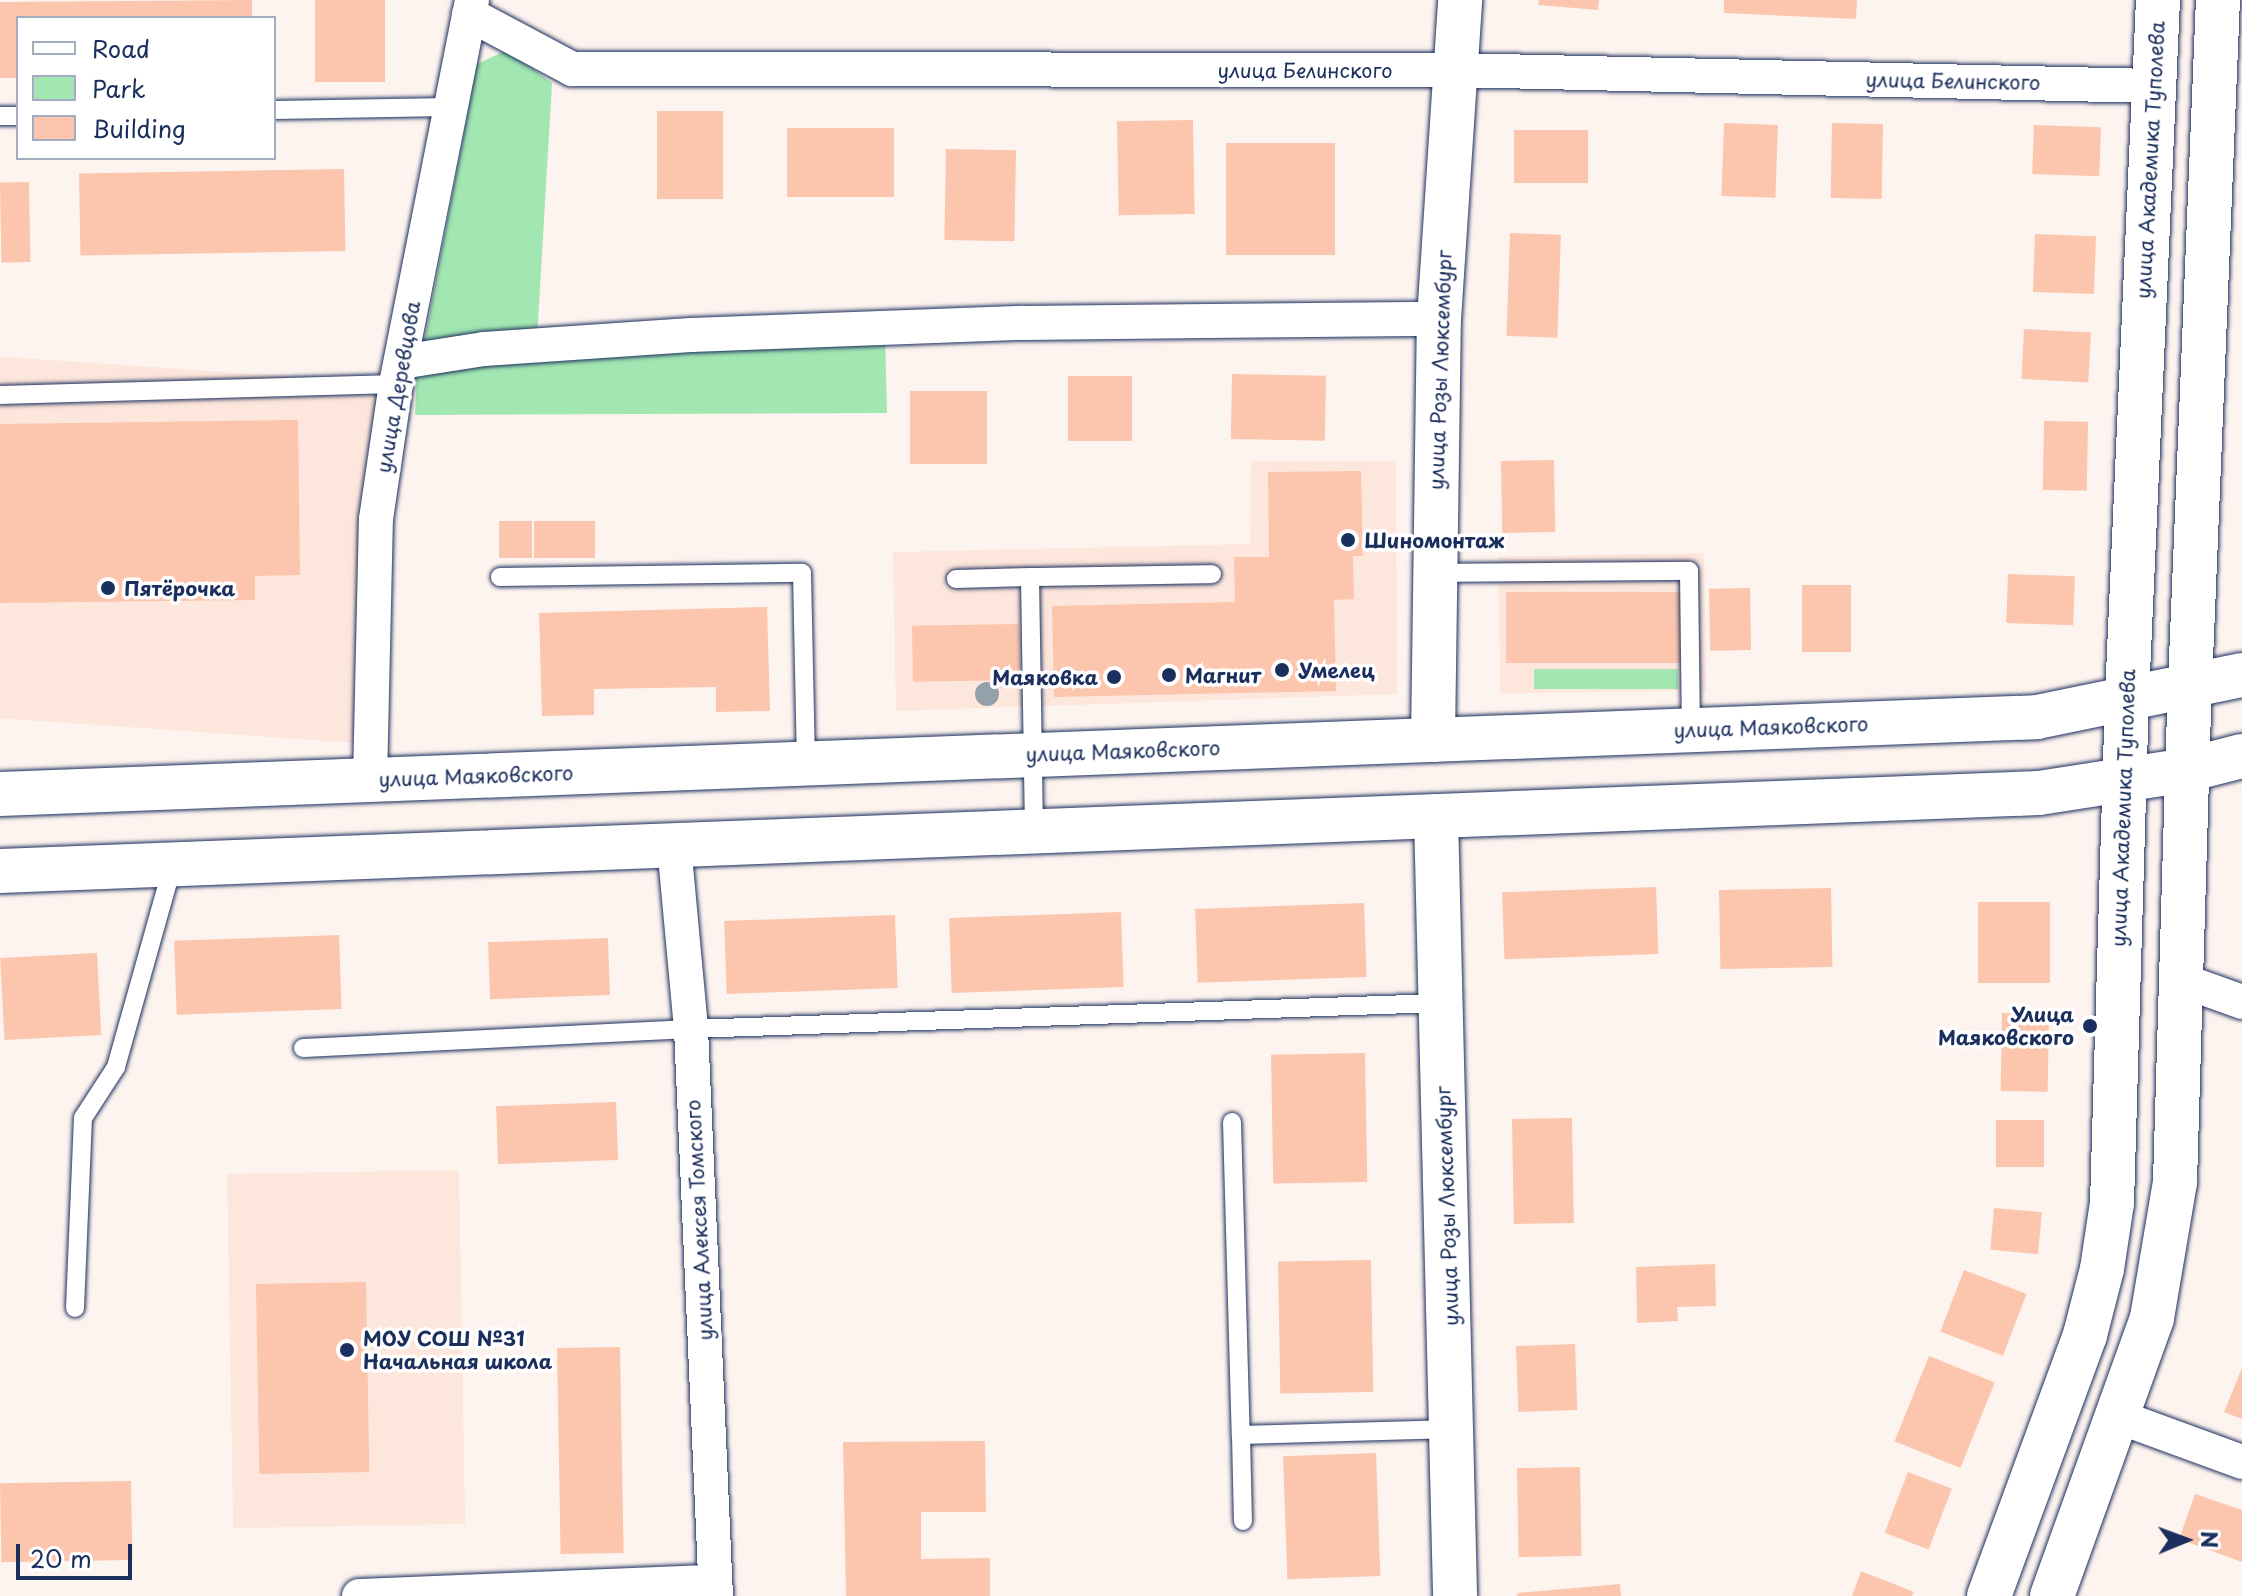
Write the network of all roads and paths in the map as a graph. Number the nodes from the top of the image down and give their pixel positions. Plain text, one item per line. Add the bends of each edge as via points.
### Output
1 (1460, 0) edge
2 (2158, 0) edge
3 (2218, 0) edge
4 (471, 7) edge
5 (2229, 67) edge
6 (1454, 70) junction
7 (2154, 86) junction
8 (449, 107) junction
9 (276, 110) edge
10 (1439, 319) junction
11 (398, 373) junction
12 (0, 395) edge
13 (1435, 573) junction
14 (1212, 574) dead end
15 (500, 577) dead end
16 (1030, 577) junction
17 (956, 579) dead end
18 (2242, 675) edge
19 (2190, 684) junction
20 (2127, 696) junction
21 (1691, 730) junction
22 (1433, 740) junction
23 (1033, 755) junction
24 (2242, 756) edge
25 (806, 763) junction
26 (2187, 770) junction
27 (2124, 779) junction
28 (370, 780) junction
29 (0, 794) edge
30 (1436, 816) junction
31 (1034, 831) junction
32 (674, 845) junction
33 (173, 864) junction
34 (0, 871) edge
35 (2181, 980) junction
36 (2242, 1002) edge
37 (1441, 1003) junction
38 (691, 1029) junction
39 (303, 1048) dead end
40 (1232, 1122) dead end
41 (75, 1308) dead end
42 (2119, 1417) junction
43 (1453, 1429) junction
44 (1241, 1435) junction
45 (2242, 1462) edge
46 (1243, 1521) dead end
47 (716, 1589) edge
48 (359, 1596) edge
49 (1455, 1596) edge
50 (1989, 1596) edge
51 (2052, 1596) edge

1 - 6 main road, улица Розы Люксембург
2 - 7 main road, улица Академика Туполева
3 - 5 main road
4 - 6 street, улица Белинского via 572,69
4 - 8 street, улица Деревцова
5 - 19 main road
6 - 7 street, улица Белинского
6 - 10 main road, улица Розы Люксембург
7 - 20 main road, улица Академика Туполева
8 - 9 lane
8 - 11 street, улица Деревцова
10 - 11 street via 1023,323 691,335 484,349
10 - 13 main road, улица Розы Люксембург
11 - 12 lane
11 - 28 street, улица Деревцова via 376,519
13 - 21 lane via 1689,571
13 - 22 main road, улица Розы Люксембург
14 - 16 lane
15 - 25 lane via 802,573
16 - 17 lane
16 - 23 lane
18 - 19 main road, улица Маяковского
19 - 20 main road, улица Маяковского
19 - 26 main road
20 - 21 main road, улица Маяковского via 2037,717
20 - 27 main road, улица Академика Туполева
21 - 22 main road, улица Маяковского
22 - 23 main road, улица Маяковского
23 - 25 main road, улица Маяковского
23 - 31 lane
24 - 26 main road
25 - 28 main road, улица Маяковского
26 - 27 main road
26 - 35 main road
27 - 30 main road via 2039,793
27 - 50 main road, улица Академика Туполева via 2112,1203 2102,1269 2085,1335
28 - 29 main road, улица Маяковского
30 - 31 main road
30 - 37 main road, улица Розы Люксембург
31 - 32 main road
32 - 33 main road
32 - 38 street, улица Алексея Томского
33 - 34 main road
33 - 41 lane via 116,1067 83,1118
35 - 36 street
35 - 42 main road via 2170,1220 2152,1318
37 - 38 lane
37 - 43 main road, улица Розы Люксембург
38 - 39 lane
38 - 47 street, улица Алексея Томского
40 - 44 lane
42 - 45 street
42 - 51 main road
43 - 44 lane
43 - 49 main road, улица Розы Люксембург
44 - 46 lane
47 - 48 street

